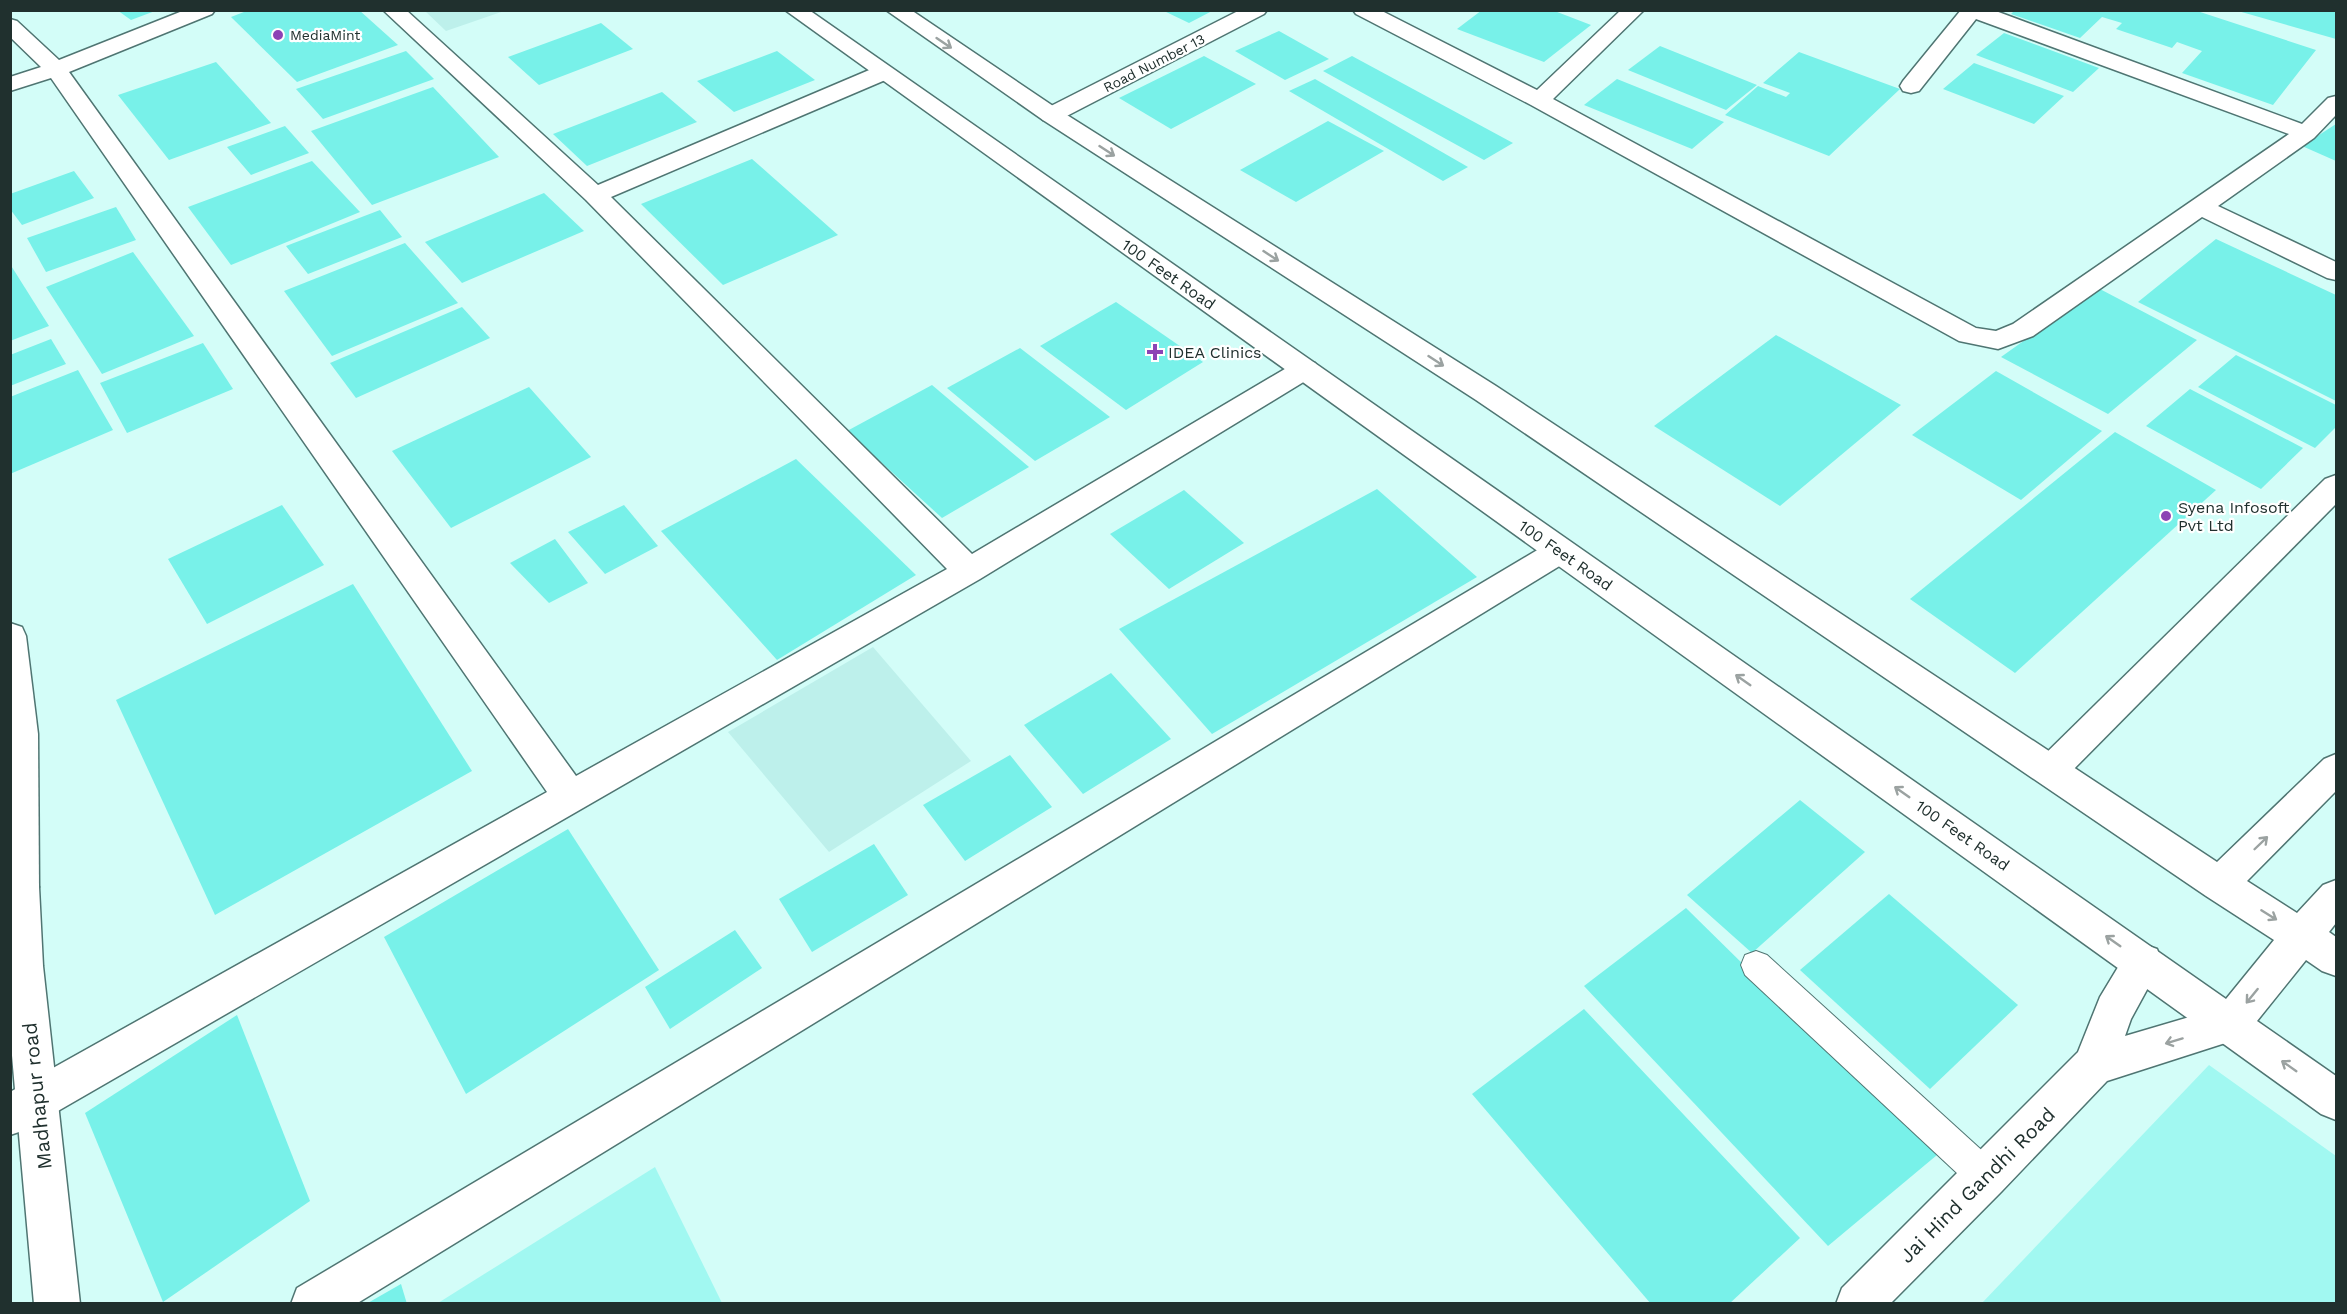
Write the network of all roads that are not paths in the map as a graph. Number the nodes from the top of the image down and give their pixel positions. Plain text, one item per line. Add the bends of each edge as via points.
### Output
1 (205, 10) edge
2 (393, 10) edge
3 (795, 10) edge
4 (896, 10) edge
5 (1257, 10) edge
6 (1363, 10) edge
7 (1634, 10) edge
8 (10, 25) edge
9 (56, 69) junction
10 (882, 73) junction
11 (10, 84) edge
12 (1911, 86) dead end
13 (1539, 100) junction
14 (2337, 103) edge
15 (1052, 115) junction
16 (2306, 133) junction
17 (596, 195) junction
18 (2199, 206) junction
19 (2337, 272) edge
20 (1305, 369) junction
21 (2337, 486) edge
22 (1560, 551) junction
23 (969, 572) junction
24 (10, 636) edge
25 (2337, 769) edge
26 (2050, 771) junction
27 (571, 798) junction
28 (2219, 884) junction
29 (16, 885) edge
30 (2337, 897) edge
31 (2302, 935) junction
32 (2337, 958) edge
33 (2143, 962) junction
34 (1756, 964) dead end
35 (17, 969) edge
36 (2230, 1024) junction
37 (2094, 1065) junction
38 (2337, 1100) edge
39 (24, 1107) edge
40 (1986, 1177) junction
41 (57, 1304) edge
42 (313, 1304) edge
43 (1858, 1304) edge

1 - 9 street
2 - 17 street
3 - 10 street, 100 Feet Road
4 -> 15 street
5 - 15 street, Road Number 13
6 - 13 street
7 - 13 street
8 - 9 street
9 - 11 street
9 - 27 street
10 - 17 street
10 - 20 street, 100 Feet Road
12 - 16 street via 1972,10
13 - 18 street via 1969,335 1998,340 2023,330
14 - 16 street
15 -> 26 street via 1486,393
16 - 18 street
17 - 23 street
18 - 19 street
20 - 22 street, 100 Feet Road
20 - 23 street
21 - 26 street
33 -> 22 street, 100 Feet Road
22 - 42 street
23 - 27 street
24 - 29 street, Madhapur road via 21,734
28 -> 25 street
26 - 28 street
27 - 39 street
28 -> 31 street
29 - 35 street, Madhapur road
30 - 31 street
31 - 32 street
31 -> 36 street
33 - 36 street, 100 Feet Road
33 - 37 street via 2114,1010
34 - 40 lane
35 - 39 street, Madhapur road
36 -> 37 street
38 -> 36 street, 100 Feet Road
37 - 40 street, Jai Hind Gandhi Road
39 - 41 street, Madhapur road
40 - 43 street, Jai Hind Gandhi Road

